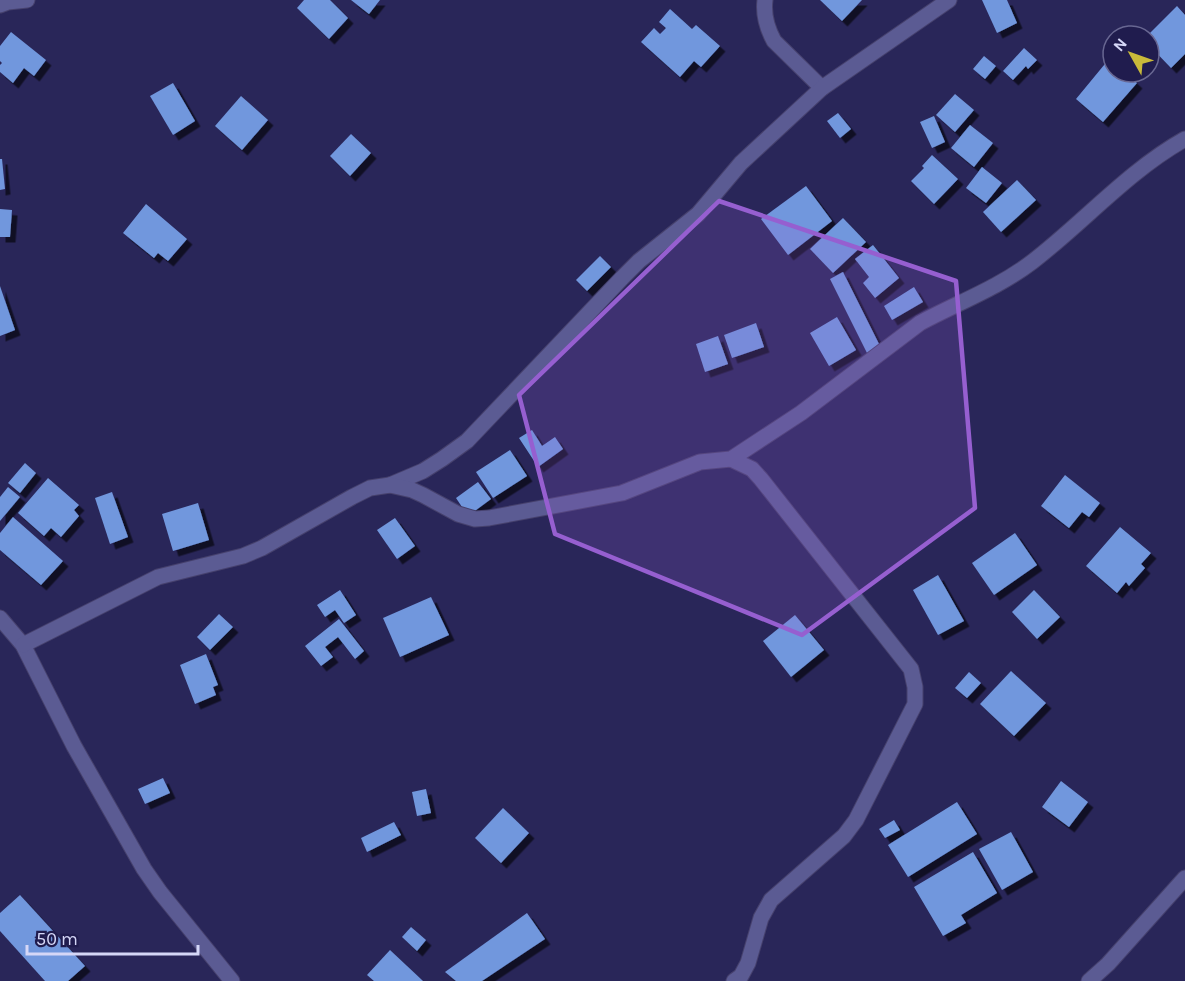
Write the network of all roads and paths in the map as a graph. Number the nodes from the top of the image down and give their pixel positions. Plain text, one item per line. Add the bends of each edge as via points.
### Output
1 (27, 0) edge
2 (765, 0) edge
3 (931, 0) edge
4 (950, 0) edge
5 (0, 5) edge
6 (911, 27) junction
7 (822, 88) junction
8 (1185, 139) edge
9 (731, 459) junction
10 (390, 485) junction
11 (0, 618) edge
12 (22, 645) junction
13 (1185, 878) edge
14 (232, 981) edge
15 (734, 981) edge
16 (1089, 981) edge

1 - 5 street
2 - 7 street via 766,20 774,41
3 - 6 street
4 - 6 street
6 - 7 street
7 - 10 street via 741,164 698,214 639,261 466,441 423,471
8 - 9 street via 1143,166 1031,263 920,323 801,413
9 - 10 street via 700,462 622,493 489,518 458,514 412,490
9 - 15 street via 761,478 910,669 915,687 915,704 856,820 844,836 771,900 761,918 748,963
10 - 12 street via 370,488 243,556 158,577
11 - 12 street
12 - 14 street via 144,869
13 - 16 street

